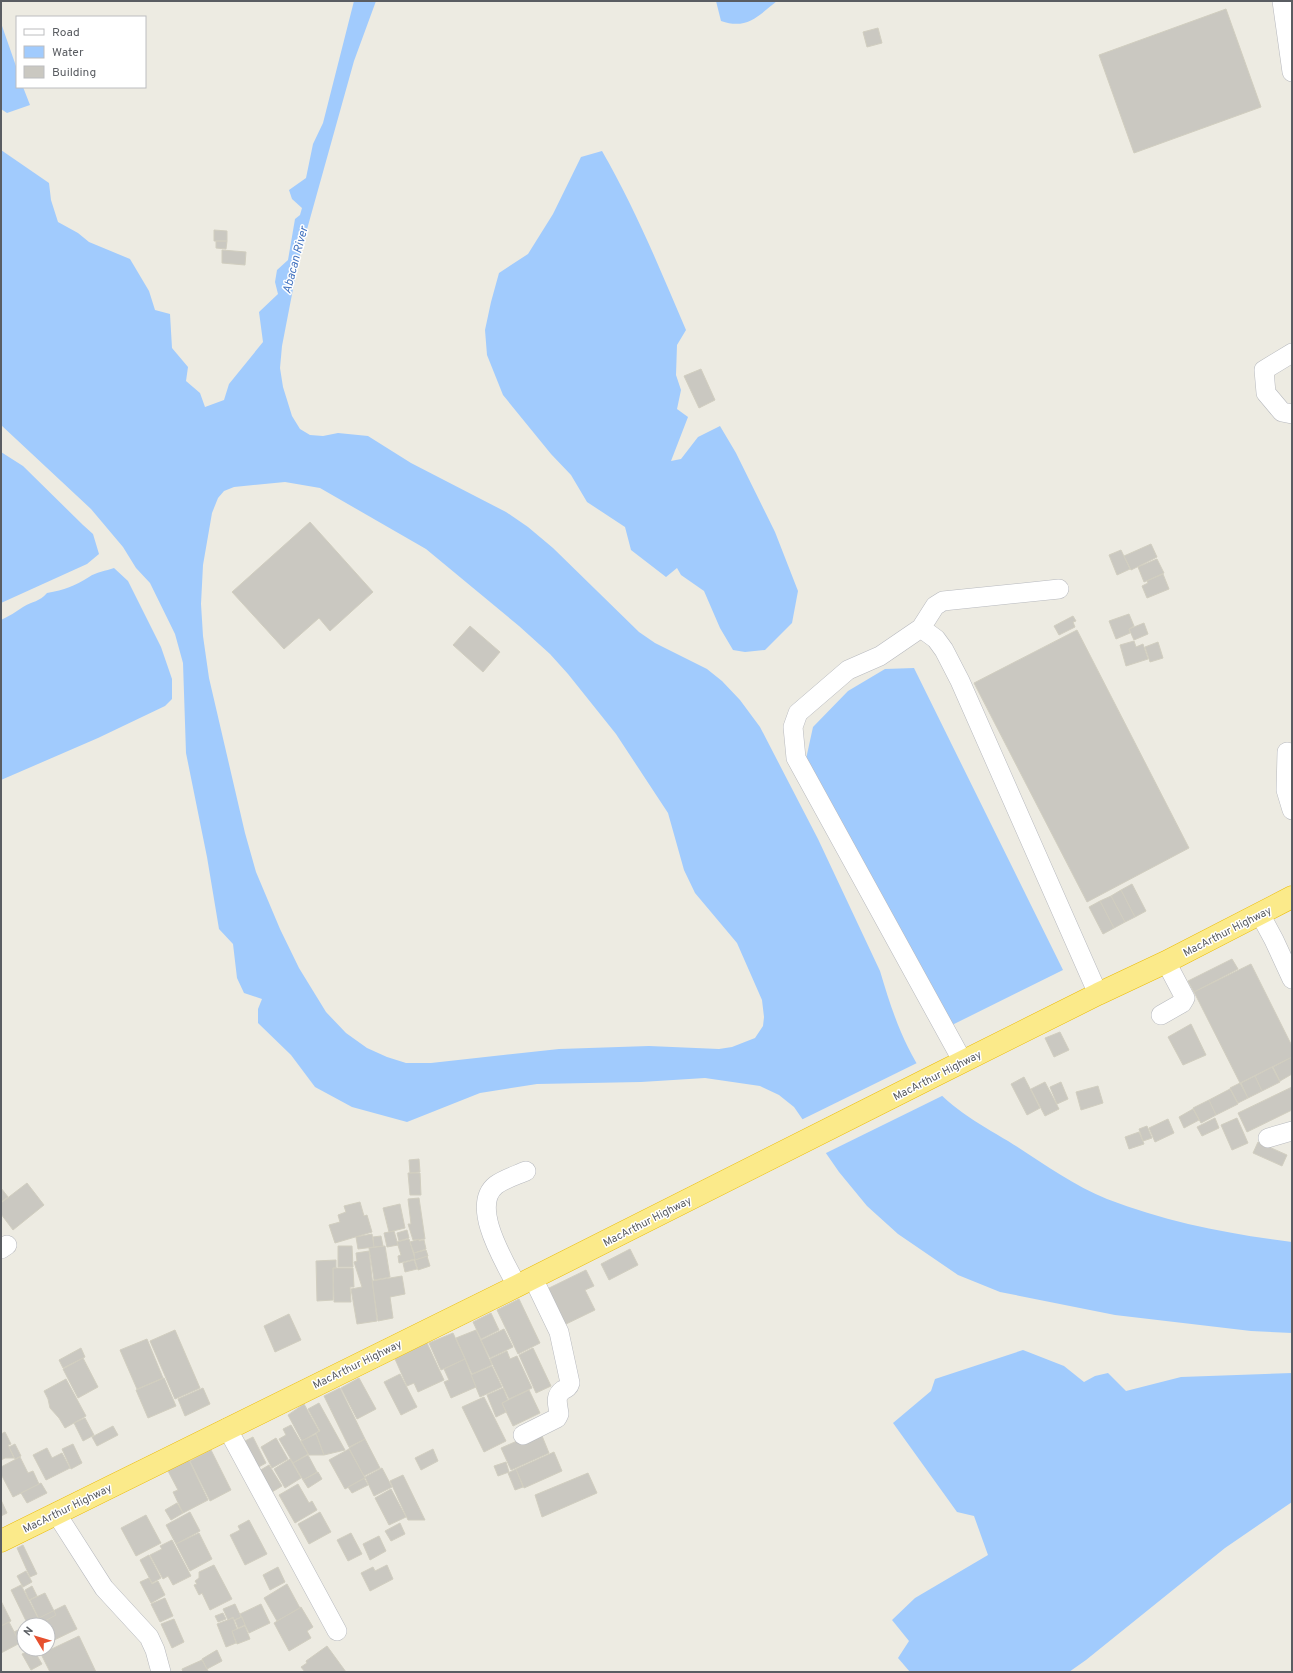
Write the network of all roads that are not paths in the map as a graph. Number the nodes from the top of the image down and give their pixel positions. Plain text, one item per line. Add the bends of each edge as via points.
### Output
1 (1282, 1) edge
2 (1292, 72) edge
3 (1292, 353) edge
4 (1292, 414) edge
5 (1059, 589) dead end
6 (921, 628) junction
7 (1287, 752) dead end
8 (1292, 810) edge
9 (1292, 897) edge
10 (1260, 914) junction
11 (1166, 962) junction
12 (1292, 979) edge
13 (1098, 994) junction
14 (1161, 1015) dead end
15 (963, 1062) junction
16 (1292, 1131) edge
17 (1268, 1138) dead end
18 (526, 1171) dead end
19 (525, 1282) junction
20 (228, 1428) junction
21 (523, 1435) dead end
22 (56, 1514) junction
23 (1, 1541) edge
24 (337, 1631) dead end
25 (161, 1672) edge

1 - 2 street
3 - 4 street via 1264,370 1266,394 1282,412
5 - 6 street via 943,601 935,606
6 - 13 street via 936,639 960,681
6 - 15 street via 880,656 848,670 798,713 793,727 796,758
7 - 8 street via 1286,790
9 - 10 highway, MacArthur Highway
10 - 11 highway, MacArthur Highway
10 - 12 street
11 - 13 highway, MacArthur Highway
11 - 14 street via 1184,998 1182,1003
13 - 15 highway, MacArthur Highway
15 - 19 highway, MacArthur Highway
16 - 17 street
18 - 19 street via 496,1185 487,1202 487,1215 493,1240
19 - 20 highway, MacArthur Highway
19 - 21 street via 559,1332 570,1383 558,1393 557,1418
20 - 22 highway, MacArthur Highway
20 - 24 street
22 - 23 highway, MacArthur Highway
22 - 25 street via 104,1588 149,1637

